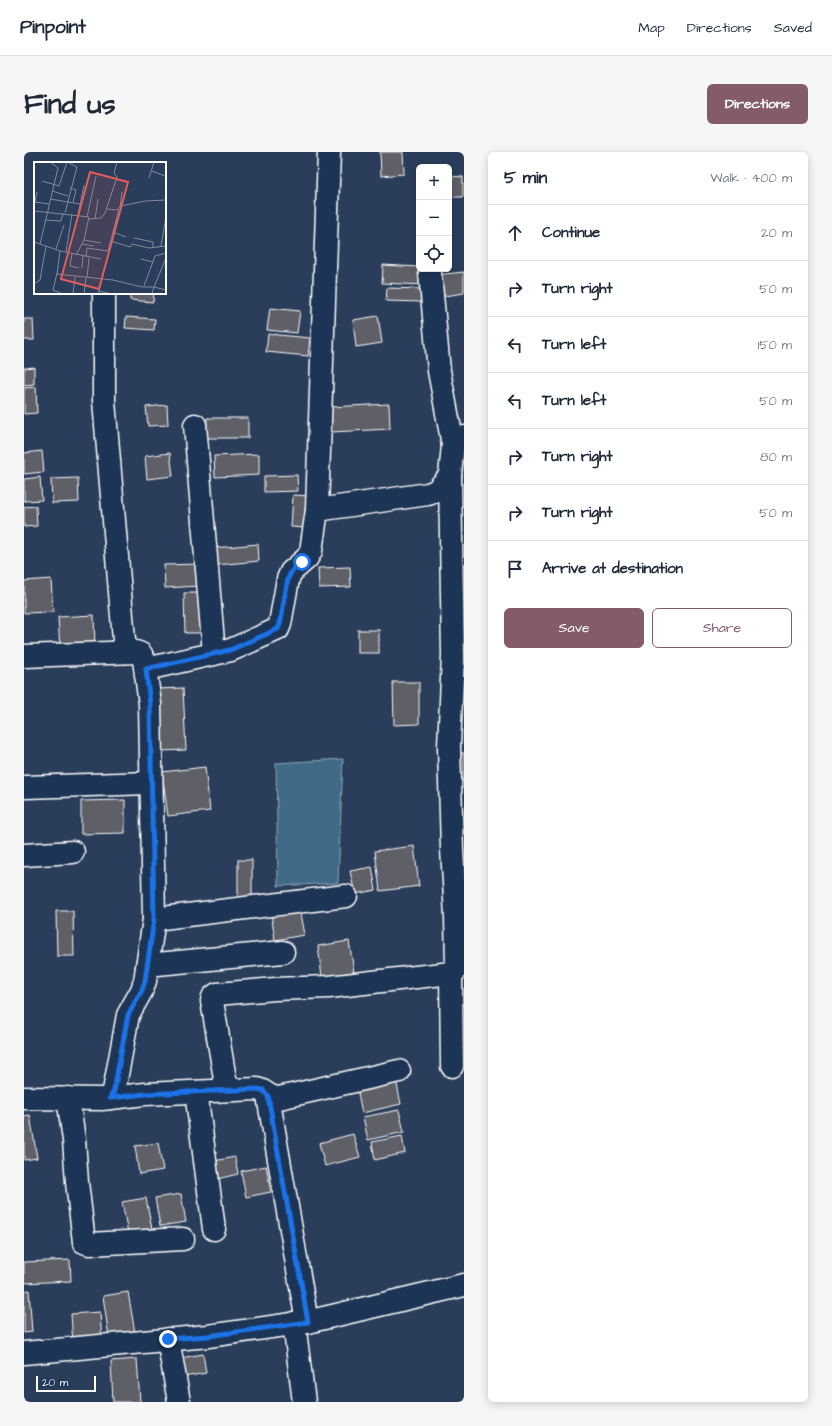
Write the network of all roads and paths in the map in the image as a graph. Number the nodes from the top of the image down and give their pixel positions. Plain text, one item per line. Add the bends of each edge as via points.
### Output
1 (329, 152) edge
2 (430, 273) dead end
3 (104, 294) edge
4 (195, 426) dead end
5 (459, 441) edge
6 (450, 476) junction
7 (317, 510) junction
8 (125, 652) junction
9 (214, 654) junction
10 (24, 656) edge
11 (146, 669) junction
12 (457, 747) edge
13 (151, 783) junction
14 (25, 787) edge
15 (458, 849) edge
16 (73, 852) dead end
17 (24, 855) edge
18 (346, 896) dead end
19 (154, 919) junction
20 (283, 952) dead end
21 (147, 965) junction
22 (451, 973) junction
23 (452, 1066) dead end
24 (399, 1071) dead end
25 (229, 1090) junction
26 (196, 1092) junction
27 (268, 1096) junction
28 (24, 1098) edge
29 (68, 1098) junction
30 (110, 1098) junction
31 (214, 1229) dead end
32 (182, 1239) dead end
33 (464, 1285) edge
34 (301, 1322) junction
35 (168, 1339) junction
36 (24, 1353) edge
37 (179, 1402) edge
38 (304, 1402) edge

1 - 7 street
2 - 5 street via 439,371
3 - 8 street via 104,401
4 - 9 street
5 - 6 street via 451,453
6 - 7 street via 436,491 428,494
6 - 12 street
7 - 9 street via 311,551 291,572 288,579 278,629 230,650
8 - 10 street
8 - 11 street via 141,654
9 - 11 street
11 - 13 street via 150,704
12 - 15 street
13 - 14 street
13 - 19 street
15 - 22 street via 457,967
16 - 17 street
18 - 19 street
19 - 21 street
20 - 21 street
21 - 30 street via 142,990 128,1015 114,1091
22 - 23 street
22 - 25 street via 329,987 217,994 212,1002
24 - 27 street via 279,1098
25 - 26 street
25 - 27 street via 257,1089 263,1090
26 - 30 street
26 - 31 street
27 - 34 street
28 - 29 street
29 - 30 street
29 - 32 street via 84,1242 88,1244
33 - 34 street
34 - 35 street via 208,1336
34 - 38 street
35 - 36 street
35 - 37 street

